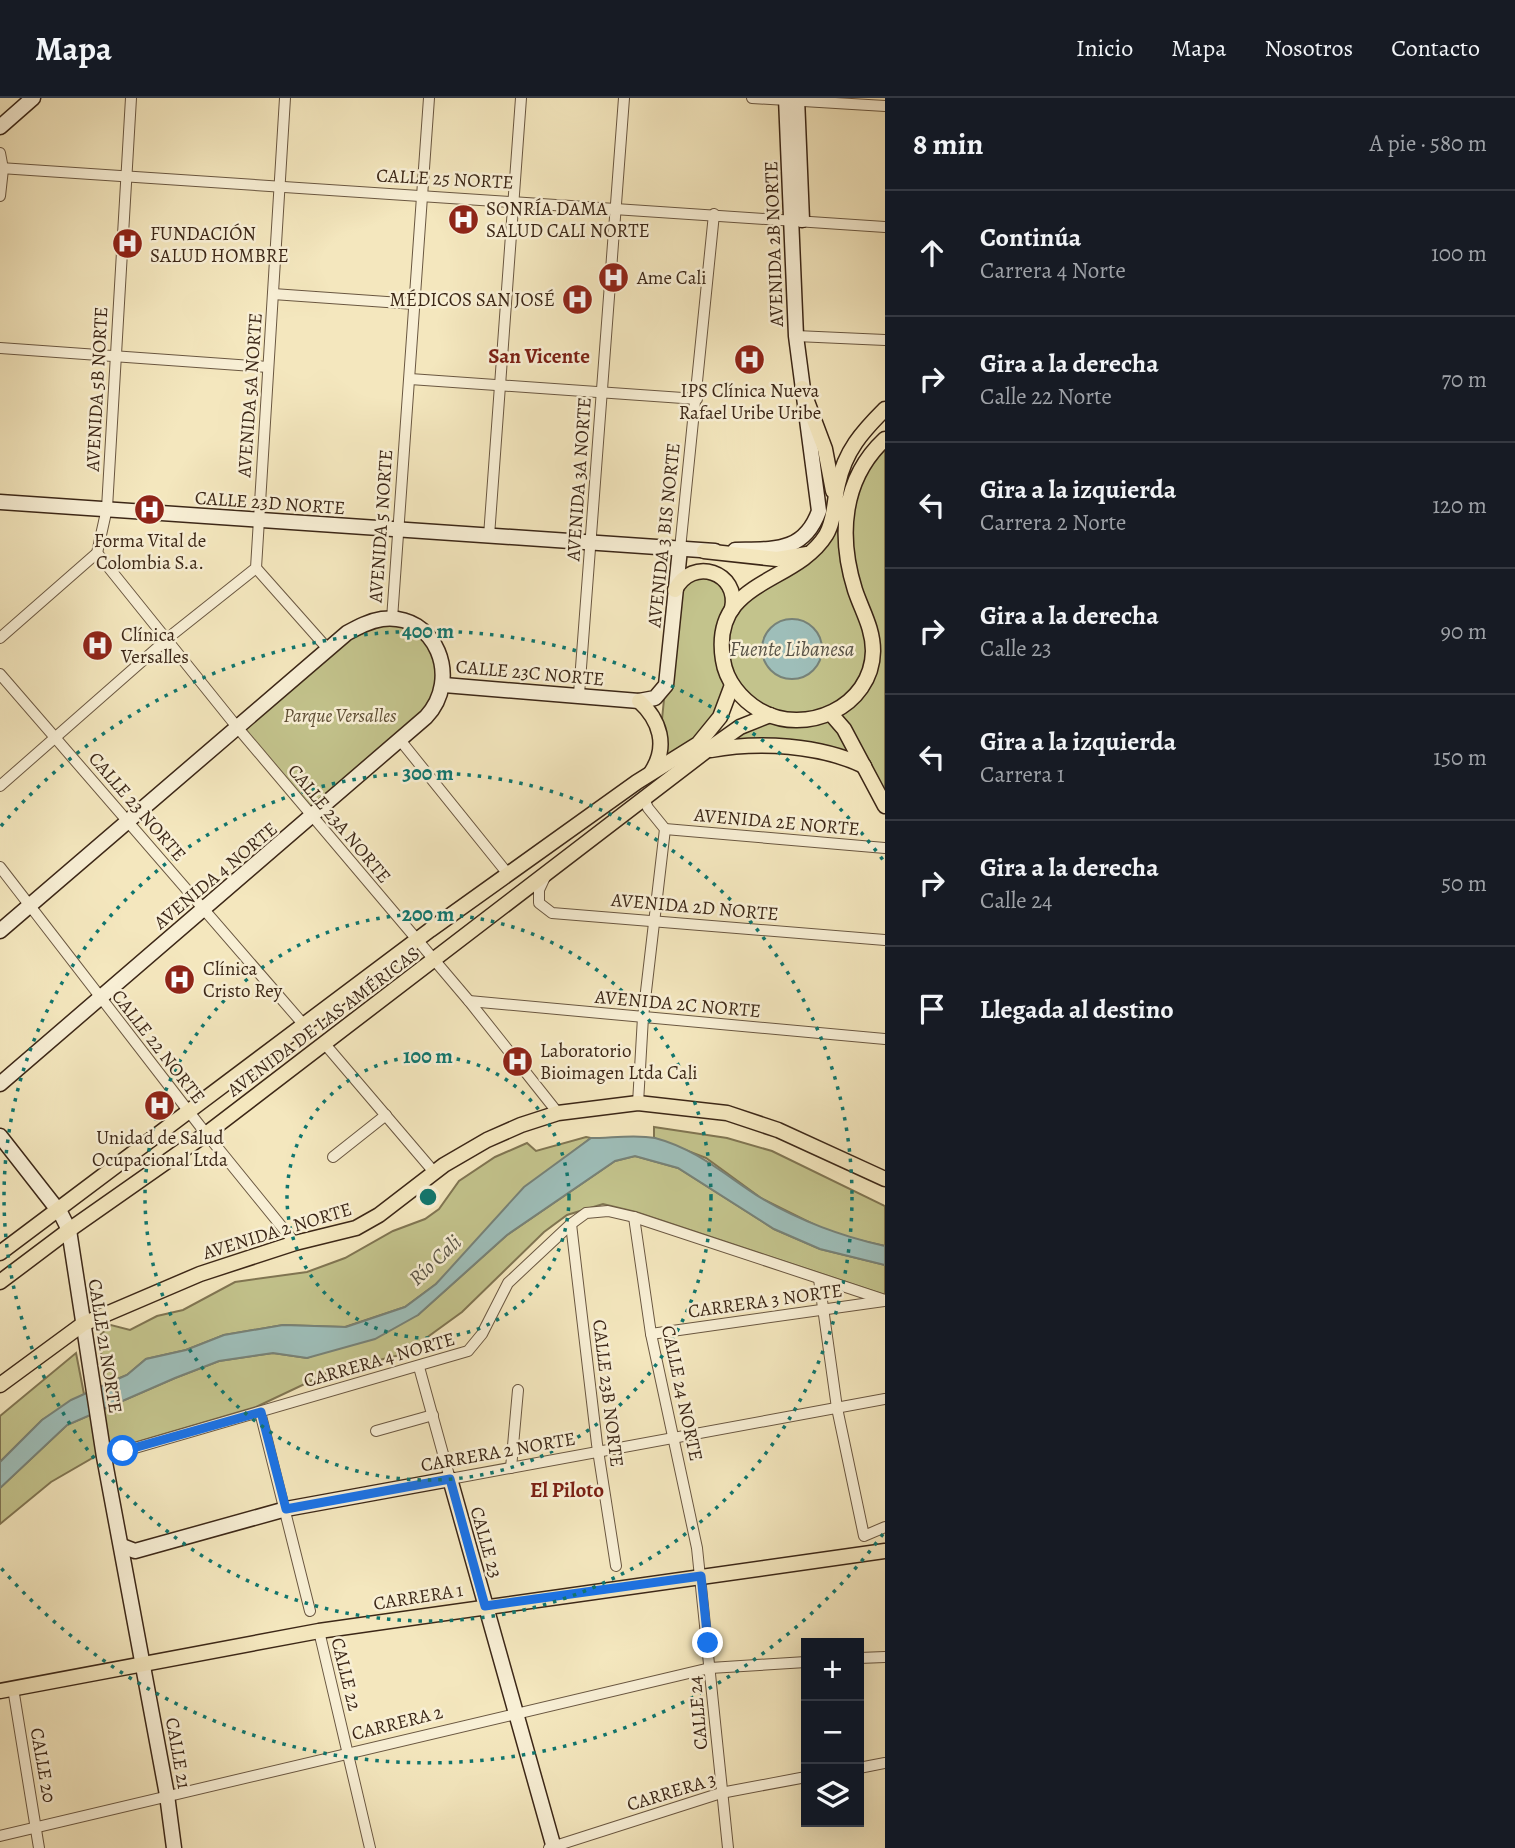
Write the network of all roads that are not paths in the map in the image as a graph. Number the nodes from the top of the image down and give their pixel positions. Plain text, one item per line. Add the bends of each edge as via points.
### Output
1 (33, 98) edge
2 (131, 98) edge
3 (285, 98) edge
4 (429, 98) edge
5 (521, 98) edge
6 (624, 98) edge
7 (752, 98) edge
8 (791, 99) edge
9 (885, 106) edge
10 (0, 127) edge
11 (0, 153) edge
12 (1, 168) edge
13 (128, 177) junction
14 (279, 188) junction
15 (423, 195) junction
16 (0, 197) edge
17 (515, 201) junction
18 (615, 208) junction
19 (714, 214) junction
20 (797, 220) junction
21 (885, 227) edge
22 (273, 293) junction
23 (415, 304) junction
24 (796, 336) junction
25 (885, 341) edge
26 (0, 348) edge
27 (114, 354) junction
28 (268, 367) junction
29 (410, 379) junction
30 (500, 384) junction
31 (802, 388) junction
32 (601, 394) junction
33 (697, 400) junction
34 (885, 409) edge
35 (885, 439) edge
36 (0, 502) edge
37 (107, 508) junction
38 (834, 510) junction
39 (259, 521) junction
40 (400, 530) junction
41 (489, 536) junction
42 (590, 543) junction
43 (680, 549) junction
44 (704, 551) junction
45 (97, 553) junction
46 (812, 554) junction
47 (256, 568) junction
48 (675, 590) junction
49 (731, 611) junction
50 (392, 619) junction
51 (0, 638) edge
52 (167, 639) junction
53 (327, 648) junction
54 (0, 674) edge
55 (444, 685) junction
56 (732, 685) junction
57 (662, 693) joint
58 (579, 694) junction
59 (639, 701) junction
60 (831, 714) junction
61 (770, 715) junction
62 (237, 727) junction
63 (55, 737) junction
64 (400, 740) junction
65 (706, 751) junction
66 (864, 766) junction
67 (650, 774) junction
68 (0, 786) edge
69 (644, 799) junction
70 (885, 806) edge
71 (313, 816) junction
72 (128, 821) junction
73 (665, 829) junction
74 (885, 848) edge
75 (0, 867) edge
76 (547, 871) junction
77 (508, 874) junction
78 (30, 906) junction
79 (204, 910) junction
80 (652, 920) junction
81 (0, 931) edge
82 (885, 940) edge
83 (416, 941) junction
84 (433, 961) junction
85 (99, 998) junction
86 (469, 1001) junction
87 (643, 1017) junction
88 (304, 1025) junction
89 (885, 1040) edge
90 (324, 1043) junction
91 (0, 1084) edge
92 (638, 1103) junction
93 (189, 1112) junction
94 (558, 1113) junction
95 (386, 1115) junction
96 (206, 1134) junction
97 (0, 1136) edge
98 (333, 1157) dead end
99 (434, 1172) junction
100 (885, 1179) edge
101 (57, 1209) junction
102 (634, 1217) junction
103 (571, 1224) junction
104 (69, 1230) junction
105 (295, 1242) junction
106 (0, 1252) edge
107 (819, 1279) junction
108 (0, 1282) edge
109 (885, 1301) edge
110 (824, 1310) junction
111 (83, 1324) junction
112 (651, 1334) junction
113 (419, 1367) junction
114 (0, 1385) edge
115 (519, 1390) dead end
116 (885, 1399) edge
117 (837, 1408) junction
118 (261, 1412) junction
119 (433, 1415) junction
120 (376, 1431) dead end
121 (675, 1438) junction
122 (598, 1452) junction
123 (104, 1457) junction
124 (511, 1468) junction
125 (450, 1479) junction
126 (286, 1509) junction
127 (885, 1527) edge
128 (129, 1549) junction
129 (885, 1550) edge
130 (870, 1553) junction
131 (885, 1556) edge
132 (616, 1566) dead end
133 (701, 1576) junction
134 (485, 1606) junction
135 (310, 1611) dead end
136 (319, 1631) junction
137 (885, 1657) edge
138 (864, 1658) edge
139 (801, 1662) edge
140 (143, 1665) junction
141 (710, 1668) junction
142 (6, 1689) edge
143 (516, 1712) junction
144 (349, 1752) junction
145 (885, 1763) edge
146 (864, 1767) edge
147 (801, 1778) edge
148 (721, 1793) junction
149 (167, 1795) junction
150 (36, 1827) junction
151 (0, 1836) edge
152 (552, 1847) edge
153 (39, 1848) edge
154 (174, 1848) edge
155 (370, 1848) edge
156 (727, 1848) edge

1 - 10 street
2 - 13 street, AVENIDA 5B NORTE
3 - 14 street, AVENIDA 5A NORTE
4 - 15 street, AVENIDA 5 NORTE
5 - 17 street
6 - 18 street, AVENIDA 3A NORTE
7 - 8 street
8 - 9 street
8 - 20 street, AVENIDA 2B NORTE
11 - 12 street
12 - 13 street, CALLE 25 NORTE
12 - 16 street
13 - 14 street, CALLE 25 NORTE
13 - 27 street, AVENIDA 5B NORTE
14 - 15 street, CALLE 25 NORTE
14 - 22 street, AVENIDA 5A NORTE
15 - 17 street, CALLE 25 NORTE
15 - 23 street, AVENIDA 5 NORTE
17 - 18 street, CALLE 25 NORTE
17 - 30 street
18 - 19 street, CALLE 25 NORTE
18 - 32 street, AVENIDA 3A NORTE
19 - 20 street, CALLE 25 NORTE
19 - 33 street, AVENIDA 3 BIS NORTE
20 - 21 street, CALLE 25 NORTE
20 - 24 street, AVENIDA 2B NORTE
22 - 23 street
22 - 28 street, AVENIDA 5A NORTE
23 - 29 street, AVENIDA 5 NORTE
24 - 25 street
24 - 31 street, AVENIDA 2B NORTE
26 - 27 street
27 - 28 street
27 - 37 street, AVENIDA 5B NORTE
28 - 39 street, AVENIDA 5A NORTE
29 - 30 street
29 - 40 street, AVENIDA 5 NORTE
30 - 32 street
30 - 41 street
31 - 38 main road via 825,449
31 - 44 street, AVENIDA 2B NORTE via 818,491 814,525 782,548
32 - 33 street
32 - 42 street, AVENIDA 3A NORTE
33 - 43 street, AVENIDA 3 BIS NORTE
34 - 38 main road via 858,436 845,458
35 - 60 main road via 862,465 845,510 850,573 871,630 873,653 861,688
36 - 37 street, CALLE 23D NORTE
37 - 39 street, CALLE 23D NORTE
37 - 45 street, AVENIDA 5B NORTE
38 - 46 main road via 829,531
39 - 40 street, CALLE 23D NORTE
39 - 47 street, AVENIDA 5A NORTE
40 - 41 street, CALLE 23D NORTE
40 - 50 street, AVENIDA 5 NORTE
41 - 42 street, CALLE 23D NORTE
42 - 43 street, CALLE 23D NORTE
42 - 58 street, AVENIDA 3A NORTE
43 - 44 street, CALLE 23D NORTE
43 - 48 street, AVENIDA 3 BIS NORTE
44 - 46 main road via 777,559
45 - 51 street
45 - 52 street, CALLE 23A NORTE
46 - 49 main road via 758,583
47 - 52 street
47 - 53 street
48 - 49 main road via 692,572 717,573 732,592
48 - 57 street, AVENIDA 3 BIS NORTE via 668,676
49 - 56 main road via 722,649
50 - 53 street, AVENIDA 5 NORTE via 364,624
50 - 55 street, CALLE 23C NORTE via 427,636 441,659
52 - 62 street, CALLE 23A NORTE
52 - 63 street
53 - 62 street, AVENIDA 5 NORTE
54 - 63 street, CALLE 23 NORTE
55 - 58 street, CALLE 23C NORTE
55 - 64 street, AVENIDA 4 NORTE via 434,708
56 - 61 main road
56 - 67 main road, AVENIDA DE LAS AMÉRICAS via 720,717 706,736
57 - 59 street, CALLE 23C NORTE
58 - 59 street, CALLE 23C NORTE
59 - 67 main road via 656,720 660,734 658,759
60 - 61 main road via 804,721
60 - 66 main road
61 - 65 main road, AVENIDA DE LAS AMÉRICAS via 740,727
62 - 71 street, CALLE 23A NORTE
62 - 72 street, AVENIDA 5 NORTE
63 - 68 street
63 - 72 street, CALLE 23 NORTE
64 - 71 street, AVENIDA 4 NORTE
64 - 77 street
65 - 66 main road via 740,744 839,755
65 - 69 main road, AVENIDA DE LAS AMÉRICAS
66 - 70 main road
67 - 77 main road, AVENIDA DE LAS AMÉRICAS
69 - 73 street
69 - 76 main road, AVENIDA DE LAS AMÉRICAS
71 - 79 street, AVENIDA 4 NORTE
71 - 83 street, CALLE 23A NORTE
72 - 78 street, AVENIDA 5 NORTE
72 - 79 street, CALLE 23 NORTE
73 - 74 street, AVENIDA 2E NORTE
73 - 80 street
75 - 78 street, CALLE 22 NORTE
76 - 80 street, AVENIDA 2D NORTE via 538,903 547,911
76 - 84 main road, AVENIDA DE LAS AMÉRICAS
77 - 83 main road, AVENIDA DE LAS AMÉRICAS
78 - 81 street, AVENIDA 5 NORTE
78 - 85 street, CALLE 22 NORTE
79 - 85 street, AVENIDA 4 NORTE
79 - 88 street, CALLE 23 NORTE
80 - 82 street, AVENIDA 2D NORTE
80 - 87 street
83 - 84 street, CALLE 23A NORTE
83 - 88 main road, AVENIDA DE LAS AMÉRICAS
84 - 86 street, CALLE 23A NORTE
84 - 90 main road, AVENIDA DE LAS AMÉRICAS
85 - 91 street, AVENIDA 4 NORTE
85 - 93 street, CALLE 22 NORTE
86 - 87 street, AVENIDA 2C NORTE
86 - 94 street, CALLE 23A NORTE
87 - 89 street, AVENIDA 2C NORTE
87 - 92 street
88 - 93 main road, AVENIDA DE LAS AMÉRICAS
90 - 95 street
90 - 96 main road, AVENIDA DE LAS AMÉRICAS
92 - 94 main road, AVENIDA 2 NORTE
92 - 100 main road, AVENIDA 2 NORTE via 679,1105 753,1120
93 - 96 street, CALLE 22 NORTE
93 - 101 main road, AVENIDA DE LAS AMÉRICAS
94 - 99 main road, AVENIDA 2 NORTE via 487,1140
95 - 98 street
95 - 99 street
96 - 104 main road, AVENIDA DE LAS AMÉRICAS
96 - 105 street, CALLE 22 NORTE
97 - 101 street, CALLE 21 NORTE
99 - 105 main road, AVENIDA 2 NORTE via 356,1228
101 - 104 street, CALLE 21 NORTE
101 - 106 main road, AVENIDA DE LAS AMÉRICAS
102 - 103 street, CARRERA 4 NORTE via 608,1211 586,1213
102 - 107 street, CARRERA 4 NORTE
102 - 112 street, CALLE 24 NORTE
103 - 113 street, CARRERA 4 NORTE via 508,1283 468,1351
103 - 122 street, CALLE 23B NORTE
104 - 108 main road, AVENIDA DE LAS AMÉRICAS
104 - 111 street, CALLE 21 NORTE
105 - 111 main road, AVENIDA 2 NORTE via 200,1274
107 - 109 street, CARRERA 4 NORTE
107 - 110 street
109 - 110 street, CARRERA 3 NORTE
110 - 112 street, CARRERA 3 NORTE
110 - 117 street
111 - 114 main road, AVENIDA 2 NORTE
111 - 123 street, CALLE 21 NORTE
112 - 121 street, CALLE 24 NORTE
113 - 118 street, CARRERA 4 NORTE
113 - 119 street, CALLE 23
115 - 124 street
116 - 117 street, CARRERA 2 NORTE
117 - 121 street, CARRERA 2 NORTE
117 - 127 street via 864,1536
118 - 123 street, CARRERA 4 NORTE
118 - 126 street
119 - 120 street
119 - 125 street, CALLE 23
121 - 122 street, CARRERA 2 NORTE
121 - 133 street, CALLE 24 NORTE
122 - 124 street, CARRERA 2 NORTE
122 - 132 street, CALLE 23B NORTE
123 - 128 street, CALLE 21 NORTE
124 - 125 street, CARRERA 2 NORTE
125 - 126 street, CARRERA 2 NORTE
125 - 134 street, CALLE 23
126 - 128 street, CARRERA 2 NORTE
126 - 135 street
128 - 140 street, CALLE 21 NORTE via 125,1567
129 - 130 main road, CARRERA 1
130 - 131 street
130 - 133 main road, CARRERA 1
133 - 134 main road, CARRERA 1
133 - 141 street, CALLE 24
134 - 136 main road, CARRERA 1
134 - 143 street, CALLE 23
136 - 140 main road, CARRERA 1
136 - 144 street, CALLE 22
137 - 138 street
139 - 141 street, CARRERA 2
140 - 142 main road, CARRERA 1
140 - 149 street, CALLE 21
141 - 143 street, CARRERA 2
141 - 148 street, CALLE 24
142 - 150 street, CALLE 20
143 - 144 street, CARRERA 2
143 - 152 street, CALLE 23
144 - 149 street, CARRERA 2
144 - 155 street, CALLE 22
145 - 146 street
147 - 148 street, CARRERA 3
148 - 152 street, CARRERA 3
148 - 156 street, CALLE 24
149 - 150 street, CARRERA 2
149 - 154 street, CALLE 21
150 - 151 street, CARRERA 2
150 - 153 street, CALLE 20

